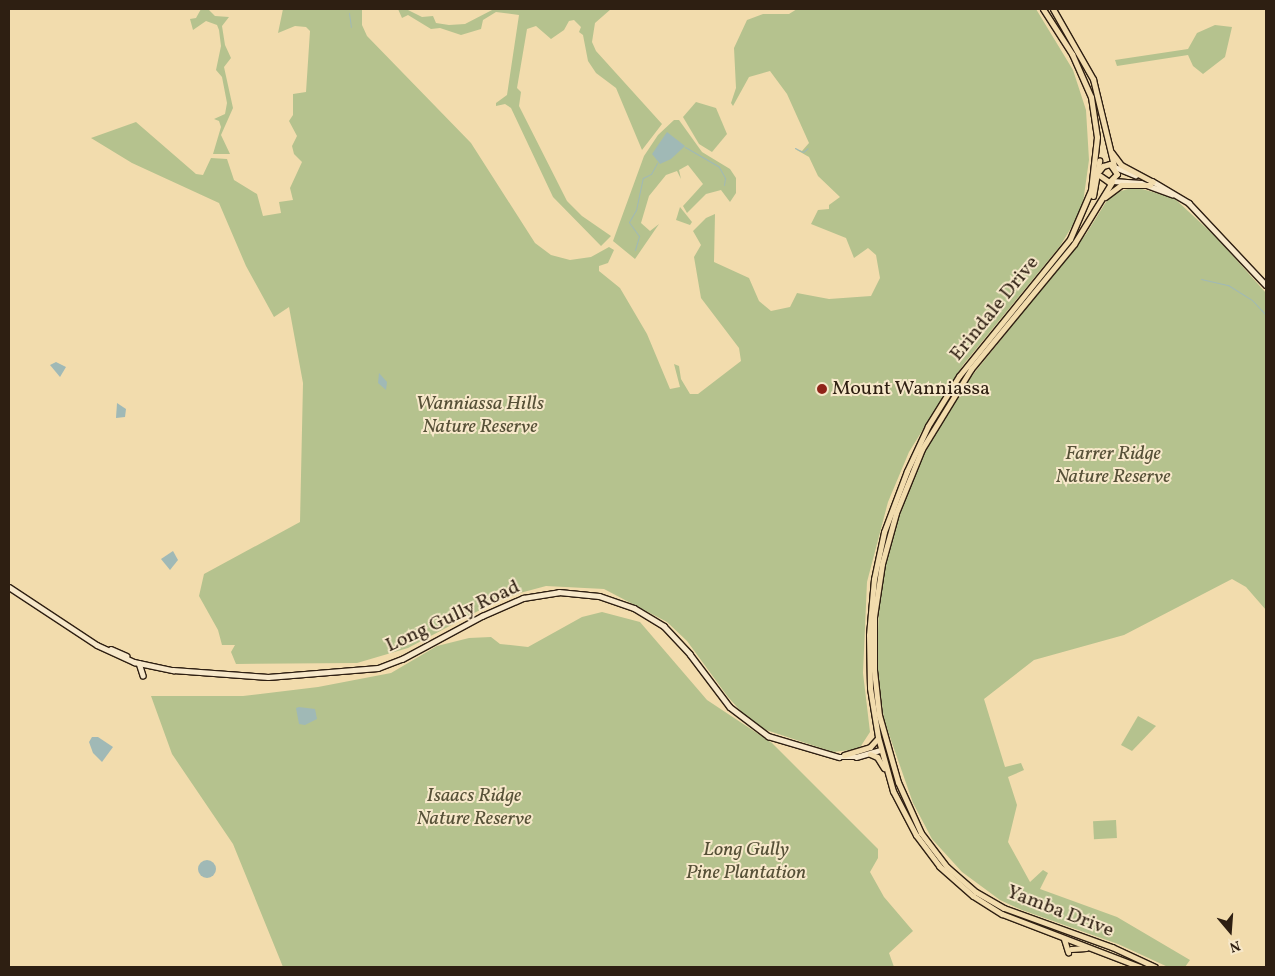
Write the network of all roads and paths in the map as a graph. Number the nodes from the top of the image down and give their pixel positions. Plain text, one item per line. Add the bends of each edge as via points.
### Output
1 (1043, 9) edge
2 (1053, 9) edge
3 (1072, 54) junction
4 (1104, 129) junction
5 (1114, 166) junction
6 (1099, 173) junction
7 (1113, 181) junction
8 (1152, 183) junction
9 (1096, 208) junction
10 (1075, 231) junction
11 (1061, 256) junction
12 (1266, 285) edge
13 (9, 587) edge
14 (83, 635) junction
15 (138, 662) junction
16 (146, 664) junction
17 (160, 668) junction
18 (210, 673) junction
19 (877, 703) junction
20 (878, 737) junction
21 (887, 749) joint
22 (881, 750) junction
23 (870, 754) junction
24 (831, 756) junction
25 (844, 756) junction
26 (889, 780) junction
27 (907, 806) junction
28 (907, 814) junction
29 (1057, 928) junction
30 (1082, 937) junction
31 (1064, 938) junction
32 (1072, 942) junction
33 (1098, 950) junction
34 (1140, 967) edge
35 (1154, 967) edge

1 - 3 main road, Erindale Drive
2 - 4 main road via 1089,70
3 - 6 main road via 1095,106 1100,135
3 - 10 main road, Erindale Drive via 1091,97 1097,137 1091,190
4 - 5 main road
4 - 8 main road via 1118,162
5 - 6 main road via 1107,164
5 - 7 main road via 1117,174
5 - 8 main road
6 - 7 main road via 1105,182
6 - 10 main road via 1085,218
7 - 8 main road
7 - 9 main road, Erindale Drive
8 - 9 main road via 1121,185
8 - 12 main road via 1190,205
9 - 11 main road, Erindale Drive
10 - 11 main road, Erindale Drive
11 - 19 main road, Erindale Drive via 962,382 933,428 907,482 888,538 877,591 873,638
11 - 20 main road, Erindale Drive via 953,386 924,434 896,496 878,556 869,618 869,678
13 - 14 main road
14 - 15 main road via 116,655
14 - 16 main road
15 - 16 main road
15 - 17 main road via 145,673
16 - 17 main road, Long Gully Road
16 - 18 main road, Long Gully Road
17 - 18 main road, Long Gully Road
18 - 24 main road, Long Gully Road via 290,677 378,668 402,659 505,604 548,593 599,596 653,618 680,641 730,706 751,726 773,738
19 - 21 main road, Erindale Drive
19 - 22 main road
20 - 22 main road, Erindale Drive
20 - 25 main road via 870,747
21 - 27 main road, Yamba Drive
22 - 23 main road, Long Gully Road
22 - 25 main road, Long Gully Road
22 - 26 main road, Yamba Drive
22 - 27 main road
23 - 24 main road, Long Gully Road
23 - 26 main road via 880,761
24 - 25 main road, Long Gully Road
26 - 28 main road, Yamba Drive
27 - 28 main road, Yamba Drive
28 - 29 main road, Yamba Drive via 937,855 967,885 1004,908
28 - 31 main road, Yamba Drive via 928,853 963,888 1007,917
29 - 30 main road, Yamba Drive
29 - 32 main road
30 - 32 main road
30 - 35 main road, Yamba Drive
31 - 32 main road, Yamba Drive
31 - 33 main road via 1069,951
32 - 33 main road, Yamba Drive
33 - 34 main road, Yamba Drive

